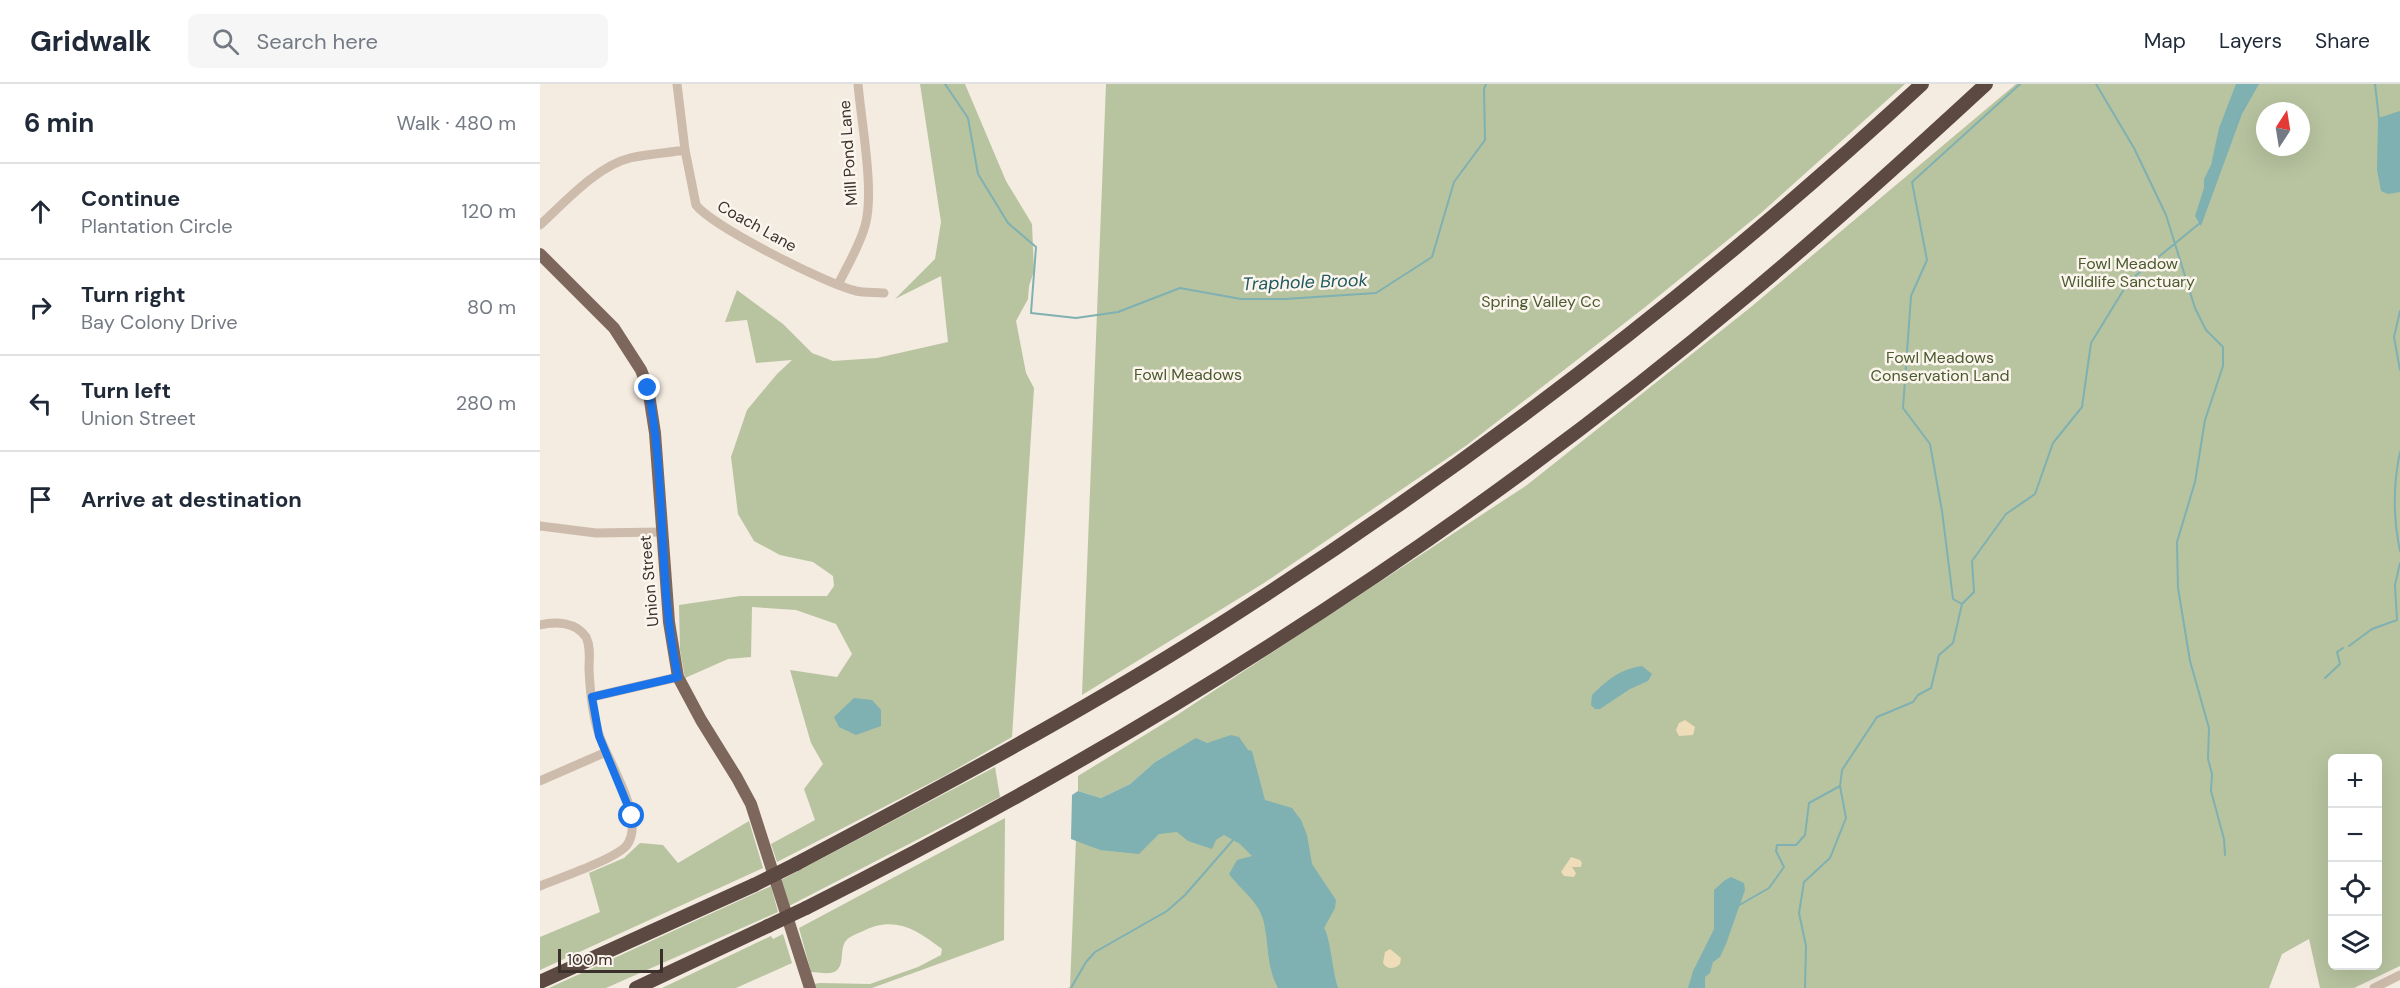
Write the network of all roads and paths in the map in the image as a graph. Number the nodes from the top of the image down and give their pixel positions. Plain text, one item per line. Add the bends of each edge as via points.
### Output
1 (677, 84) edge
2 (858, 84) edge
3 (1922, 84) edge
4 (1986, 84) edge
5 (685, 150) junction
6 (540, 225) edge
7 (540, 254) edge
8 (838, 285) junction
9 (884, 293) dead end
10 (540, 526) edge
11 (661, 532) junction
12 (540, 625) edge
13 (678, 677) junction
14 (592, 697) junction
15 (606, 752) junction
16 (540, 781) edge
17 (540, 886) edge
18 (2400, 975) edge
19 (540, 982) edge
20 (636, 988) edge
21 (810, 988) edge
22 (2374, 988) edge

1 - 5 street
2 - 8 street, Mill Pond Lane via 870,203 866,226
3 - 19 highway, bridge via 1796,197 1536,407 1254,603 960,778 754,885
4 - 20 highway, bridge via 1727,313 1439,531 1293,630 1131,730 963,826 806,908
5 - 6 street via 612,165
5 - 8 street, Coach Lane via 696,205 702,213
7 - 11 main road, Union Street via 614,328 648,388
8 - 9 street, Coach Lane
10 - 11 street via 604,533
11 - 13 main road, Union Street via 671,649
12 - 14 street via 562,622 585,637
13 - 14 street
13 - 21 main road, Union Street via 751,804
14 - 15 street
15 - 16 street
15 - 17 street via 629,805 631,836 620,851
18 - 22 street

